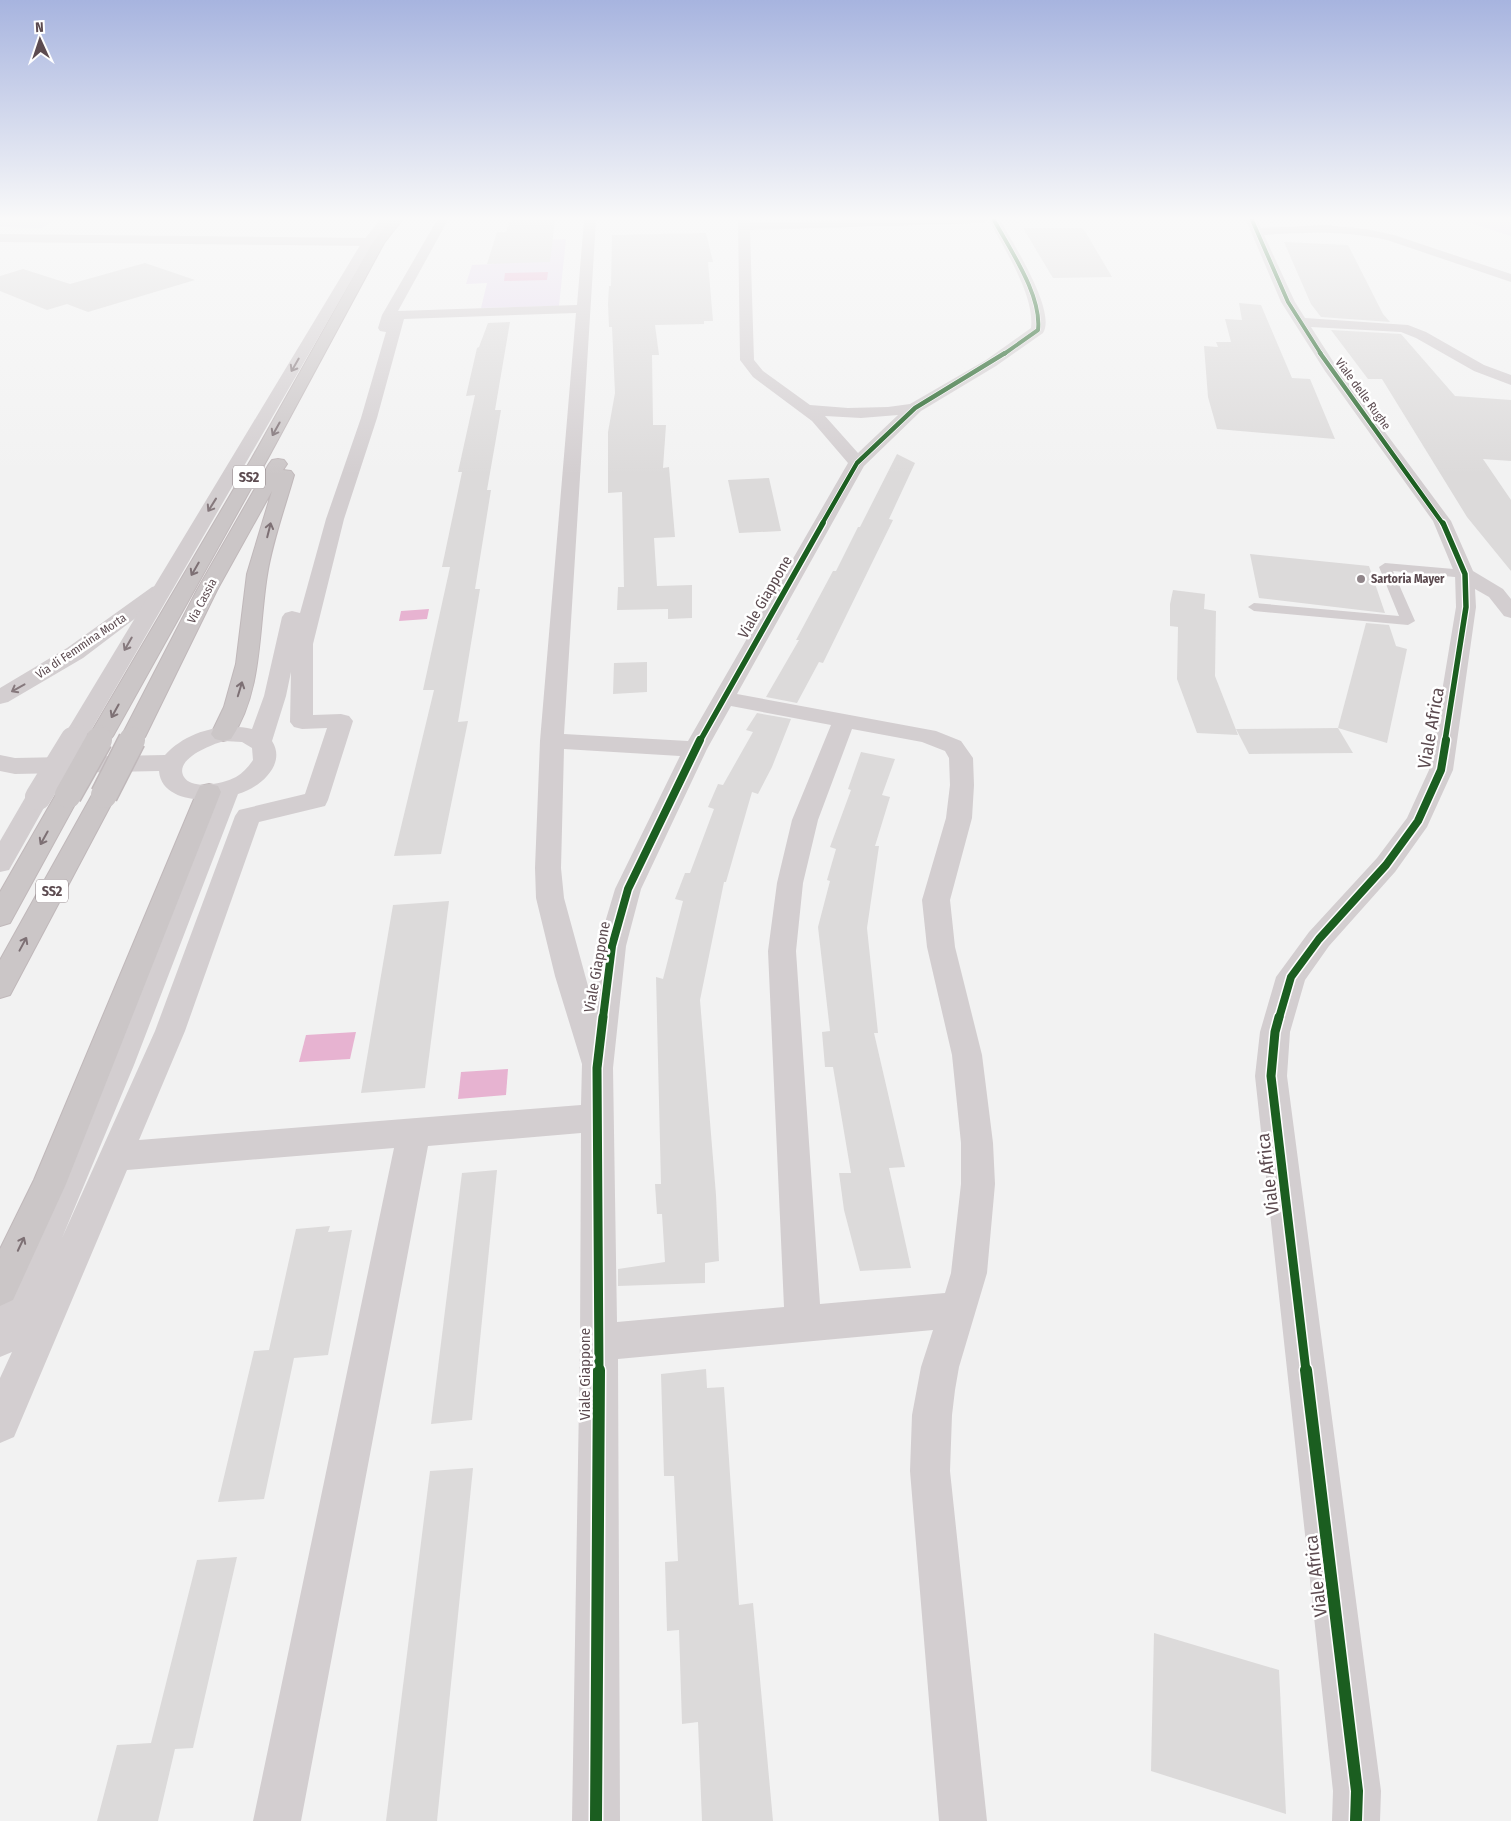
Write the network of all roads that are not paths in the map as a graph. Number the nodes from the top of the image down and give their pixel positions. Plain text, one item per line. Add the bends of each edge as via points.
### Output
1 (331, 305) edge
2 (344, 305) edge
3 (395, 305) edge
4 (584, 305) edge
5 (746, 305) edge
6 (1036, 305) edge
7 (1290, 305) edge
8 (584, 309) junction
9 (1301, 322) junction
10 (1511, 380) edge
11 (915, 408) junction
12 (807, 409) junction
13 (858, 463) junction
14 (1465, 574) junction
15 (159, 591) junction
16 (1254, 607) dead end
17 (1511, 612) edge
18 (0, 697) edge
19 (723, 698) junction
20 (844, 721) junction
21 (223, 734) junction
22 (260, 741) junction
23 (552, 741) junction
24 (695, 749) junction
25 (173, 763) junction
26 (5, 767) edge
27 (218, 790) junction
28 (0, 863) edge
29 (0, 916) edge
30 (0, 986) edge
31 (597, 1068) junction
32 (597, 1118) junction
33 (414, 1132) junction
34 (117, 1156) junction
35 (0, 1288) edge
36 (957, 1310) junction
37 (802, 1324) junction
38 (0, 1338) edge
39 (599, 1342) junction
40 (0, 1423) edge
41 (276, 1821) edge
42 (596, 1821) edge
43 (963, 1821) edge
44 (1356, 1821) edge

1 -> 15 street
2 -> 29 highway, Via Cassia / SS2, bridge
3 - 22 street via 311,550 288,629 275,696
4 - 8 street, Viale Giappone
5 - 12 street via 747,360 754,371
6 - 11 street, Viale Giappone via 1040,320 1035,332 991,363
7 - 9 street, Viale delle Rughe
8 - 23 street, Viale Giappone
8 - 34 street via 398,315 369,418 335,519 302,644 302,722 341,721 316,800 248,816 170,1031
9 - 10 street via 1403,328 1421,335 1465,362
9 - 14 street, Viale delle Rughe via 1330,368 1442,521
11 - 12 street via 859,414
11 - 13 street, Viale Giappone
12 - 13 street via 829,428
13 - 19 street, Viale Giappone
14 - 16 lane via 1385,567 1408,621
14 - 17 street via 1496,593
14 - 44 street, Viale Africa via 1466,607 1441,770 1418,821 1386,865 1319,939 1291,977 1275,1032 1271,1076 1357,1791
15 -> 18 street, Via di Femmina Morta via 75,653
15 -> 28 street, bridge
19 - 20 street
19 - 24 street, Viale Giappone
20 - 36 street via 937,738 953,746 961,758 959,818 936,900 941,947 967,1055 977,1143 974,1233 969,1273
20 - 37 street via 805,820 790,883 782,951
21 - 22 street via 251,736
21 - 25 street via 193,744
21 - 30 highway, Via Cassia / SS2, bridge via 247,664 257,574 287,468 283,455 208,590 104,795
22 - 27 street via 266,748 267,757 262,766 245,783
23 - 24 street
23 - 31 street, Viale Giappone via 550,898
24 - 31 street, Viale Giappone via 628,889 612,946
25 - 26 street
25 - 27 street via 170,772 173,781 181,788
35 -> 27 highway via 49,1184
27 - 38 street via 157,969
31 - 32 street, Viale Giappone
32 - 33 street
32 - 39 street, Viale Giappone
33 - 34 street
33 - 41 street
34 - 40 street
36 - 37 street
36 - 43 street via 940,1366 932,1415 930,1471
37 - 39 street
39 - 42 street, Viale Giappone

